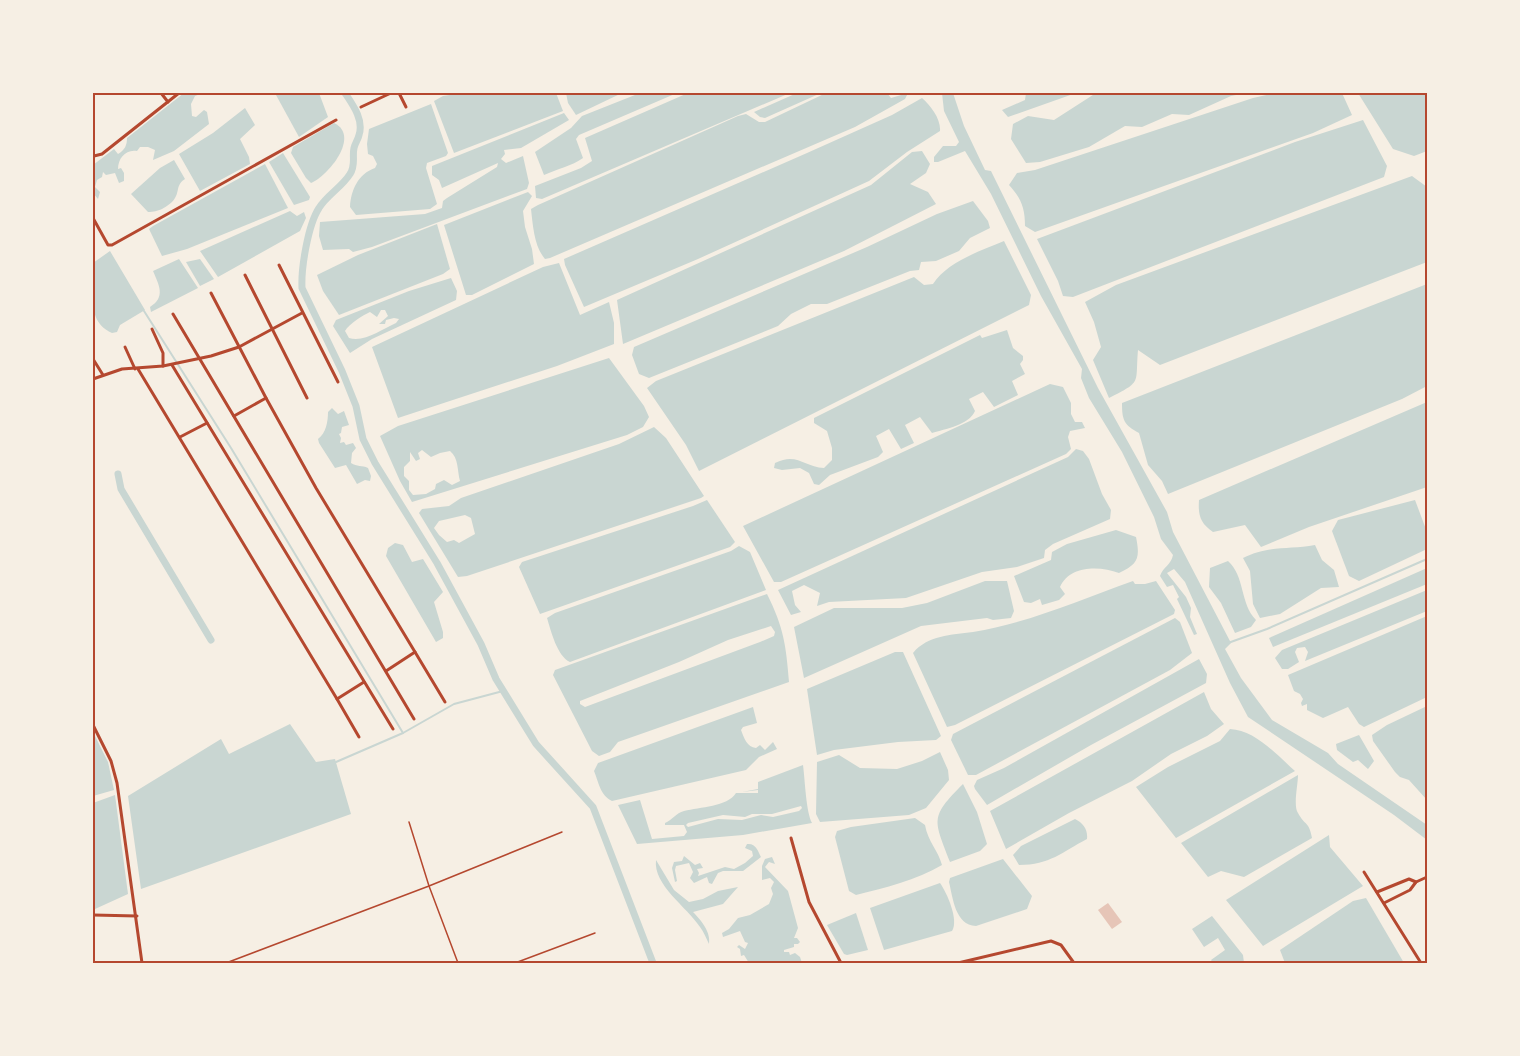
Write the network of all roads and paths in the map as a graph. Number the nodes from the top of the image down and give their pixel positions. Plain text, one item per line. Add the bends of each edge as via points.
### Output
1 (161, 93) edge
2 (179, 93) edge
3 (391, 93) edge
4 (399, 93) edge
5 (168, 102) junction
6 (361, 107) dead end
7 (406, 107) dead end
8 (336, 120) dead end
9 (93, 156) edge
10 (93, 218) edge
11 (279, 266) dead end
12 (245, 275) dead end
13 (211, 293) dead end
14 (302, 313) junction
15 (173, 314) dead end
16 (152, 329) dead end
17 (272, 331) junction
18 (125, 347) dead end
19 (239, 347) junction
20 (200, 358) junction
21 (93, 359) edge
22 (174, 364) junction
23 (163, 366) junction
24 (137, 369) junction
25 (103, 375) junction
26 (93, 379) edge
27 (338, 382) dead end
28 (266, 398) junction
29 (307, 398) dead end
30 (234, 416) junction
31 (207, 423) junction
32 (180, 437) junction
33 (416, 652) junction
34 (385, 671) junction
35 (364, 682) junction
36 (337, 699) junction
37 (445, 702) dead end
38 (414, 719) dead end
39 (93, 724) edge
40 (393, 729) dead end
41 (359, 737) dead end
42 (409, 822) dead end
43 (562, 832) dead end
44 (791, 838) dead end
45 (1364, 872) dead end
46 (1427, 877) edge
47 (1416, 882) junction
48 (429, 886) junction
49 (1377, 892) junction
50 (1384, 903) junction
51 (93, 915) edge
52 (137, 916) junction
53 (595, 933) dead end
54 (142, 963) edge
55 (226, 963) edge
56 (458, 963) edge
57 (515, 963) edge
58 (841, 963) edge
59 (958, 963) edge
60 (1074, 963) edge
61 (1421, 963) edge

1 - 5 street
2 - 5 street
3 - 6 street
4 - 7 street
5 - 9 street via 102,154
8 - 10 street via 112,245 108,245
11 - 14 street
12 - 17 street
13 - 19 street
14 - 17 street
14 - 27 street
15 - 20 street
16 - 23 street via 163,353
17 - 19 street
17 - 29 street
18 - 24 street
19 - 20 street
19 - 28 street
20 - 22 street
20 - 30 street
21 - 25 street
22 - 23 street
22 - 31 street
23 - 24 street
24 - 25 street
24 - 32 street
25 - 26 street
28 - 30 street
28 - 33 street
30 - 34 street
31 - 32 street
31 - 35 street
32 - 36 street
33 - 34 street
33 - 37 street
34 - 38 street
35 - 36 street
35 - 40 street
36 - 41 street
39 - 52 street via 117,783
42 - 48 lane
43 - 48 lane
44 - 58 street via 808,902
45 - 49 street
46 - 47 street
47 - 49 street via 1409,879
47 - 50 street via 1410,890
48 - 55 lane
48 - 56 lane
49 - 50 street
50 - 61 street
51 - 52 street
52 - 54 street
53 - 57 lane
59 - 60 street via 1051,940 1061,945

